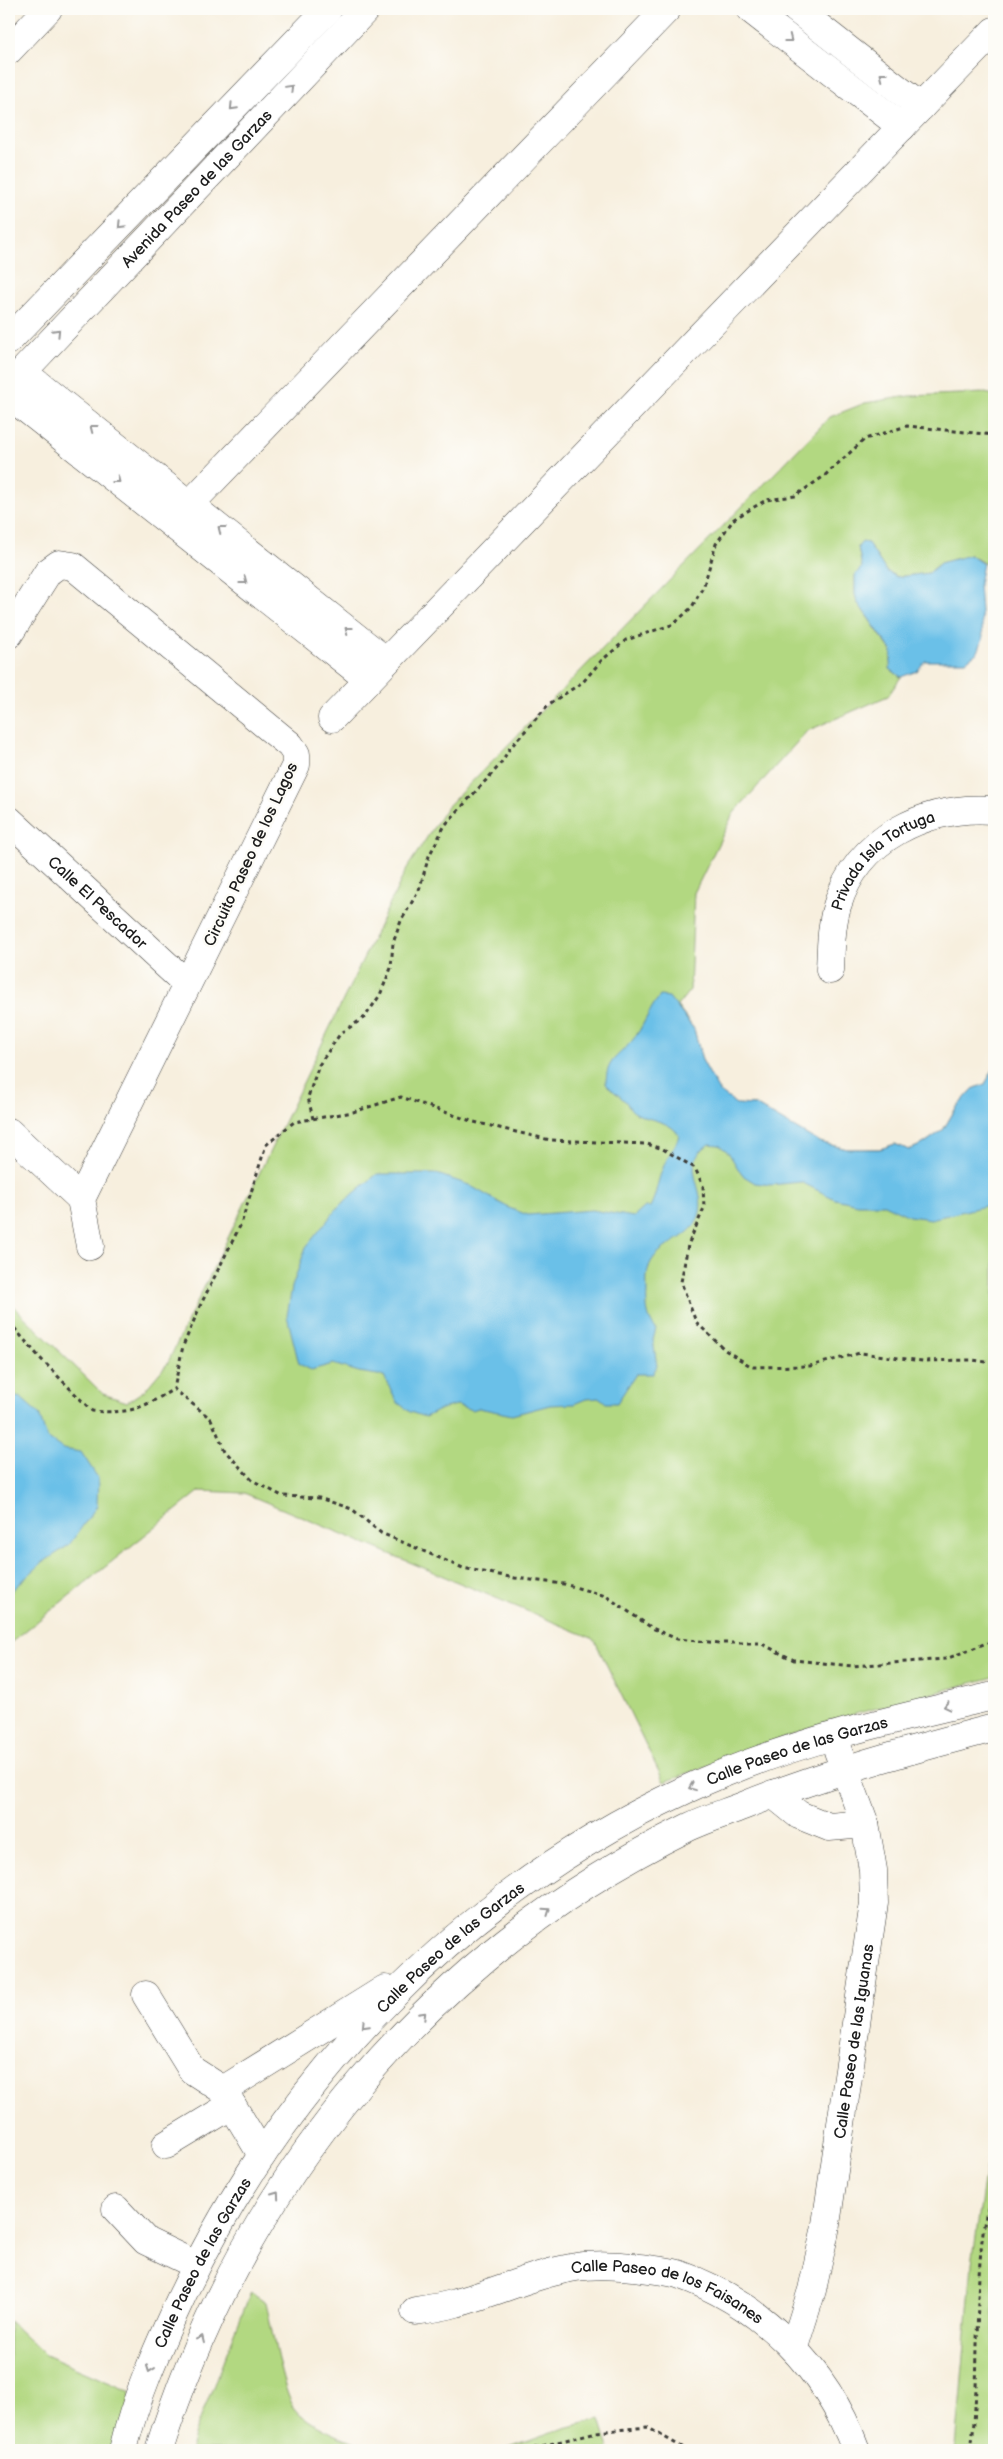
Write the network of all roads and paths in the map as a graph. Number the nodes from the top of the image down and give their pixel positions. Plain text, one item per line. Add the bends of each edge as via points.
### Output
1 (48, 9) edge
2 (328, 9) edge
3 (366, 9) edge
4 (667, 9) edge
5 (750, 9) edge
6 (796, 9) edge
7 (994, 31) edge
8 (9, 50) edge
9 (921, 106) junction
10 (902, 127) junction
11 (9, 340) edge
12 (19, 364) edge
13 (9, 396) edge
14 (994, 435) edge
15 (182, 515) junction
16 (9, 634) edge
17 (377, 670) junction
18 (332, 718) dead end
19 (994, 810) edge
20 (9, 820) edge
21 (830, 970) dead end
22 (187, 984) junction
23 (313, 1119) junction
24 (9, 1132) edge
25 (81, 1198) junction
26 (90, 1246) dead end
27 (9, 1322) edge
28 (994, 1363) edge
29 (174, 1389) junction
30 (994, 1640) edge
31 (994, 1696) edge
32 (994, 1728) edge
33 (833, 1735) junction
34 (844, 1768) junction
35 (773, 1794) junction
36 (865, 1824) junction
37 (550, 1866) junction
38 (569, 1896) junction
39 (420, 1967) junction
40 (146, 1995) dead end
41 (227, 2098) junction
42 (166, 2145) dead end
43 (262, 2155) junction
44 (994, 2188) edge
45 (116, 2209) dead end
46 (196, 2265) junction
47 (415, 2311) dead end
48 (794, 2347) junction
49 (558, 2442) junction
50 (123, 2450) edge
51 (159, 2450) edge
52 (527, 2450) edge
53 (561, 2450) edge
54 (687, 2450) edge
55 (856, 2450) edge
56 (971, 2450) edge

1 - 8 street
2 -> 11 street, Avenida Paseo de las Garzas
12 -> 3 street, Avenida Paseo de las Garzas
4 - 15 street
5 -> 10 street
9 -> 6 street
7 - 9 street
9 - 10 street
10 - 17 street
12 - 13 street, Avenida Paseo de las Garzas via 17,391
15 -> 12 street
13 -> 15 street
14 - 23 path via 907,426 865,440 823,477 795,496 766,500 734,519 716,544 704,585 692,607 674,624 626,640 583,682 549,704 445,826 429,856 419,890 401,921 393,943 391,968 380,995 365,1017 340,1034 319,1065 308,1097
15 - 17 street
16 - 22 street, Circuito Paseo de los Lagos via 48,572 59,564 73,566 290,745 296,754 296,765
17 - 18 street
19 - 21 street, Privada Isla Tortuga via 948,811 930,816 901,828 864,858 838,904 832,930
20 - 22 street, Calle El Pescador
22 - 25 street, Circuito Paseo de los Lagos
23 - 28 path via 353,1112 401,1096 474,1122 550,1140 647,1144 663,1149 695,1168 703,1186 704,1208 688,1244 681,1282 696,1322 725,1350 752,1367 810,1366 860,1353 923,1361
23 - 29 path via 294,1122 266,1145 241,1224 183,1346
24 - 25 street
25 - 26 street
27 - 29 path via 92,1411 122,1413 148,1405
29 - 30 path via 211,1419 225,1451 252,1480 282,1496 319,1498 352,1509 381,1533 463,1568 564,1584 606,1596 652,1628 678,1639 760,1643 794,1660 852,1666 946,1660
31 -> 33 street, Calle Paseo de las Garzas
32 - 34 street, Calle Paseo de las Garzas
33 - 34 street, Calle Paseo de las Iguanas
33 -> 37 street, Calle Paseo de las Garzas via 685,1790 608,1830
34 - 35 street, Calle Paseo de las Garzas
34 - 36 street, Calle Paseo de las Iguanas
35 - 36 street via 799,1815 829,1827
35 - 38 street, Calle Paseo de las Garzas via 690,1827
36 - 48 street, Calle Paseo de las Iguanas via 873,1870 874,1903 825,2231 812,2290
37 - 38 street
37 - 39 street, Calle Paseo de las Garzas via 483,1914
51 -> 38 street, Calle Paseo de las Garzas via 191,2360 234,2270 272,2201 324,2129 380,2058 444,1994 506,1939
39 - 41 street
39 -> 43 street, Calle Paseo de las Garzas via 351,2040
40 - 41 street via 192,2070
41 - 42 street
41 - 43 street
43 - 46 street, Calle Paseo de las Garzas
44 - 56 path via 984,2224 977,2326 977,2406
45 - 46 street via 146,2241
46 -> 50 street, Calle Paseo de las Garzas via 159,2346
47 - 48 street, Calle Paseo de los Faisanes via 455,2304 538,2275 610,2265 676,2274 700,2284 753,2313
48 - 55 street, Calle Paseo de los Faisanes via 835,2406
49 - 52 path
49 - 53 path
49 - 54 path via 596,2432 647,2427

